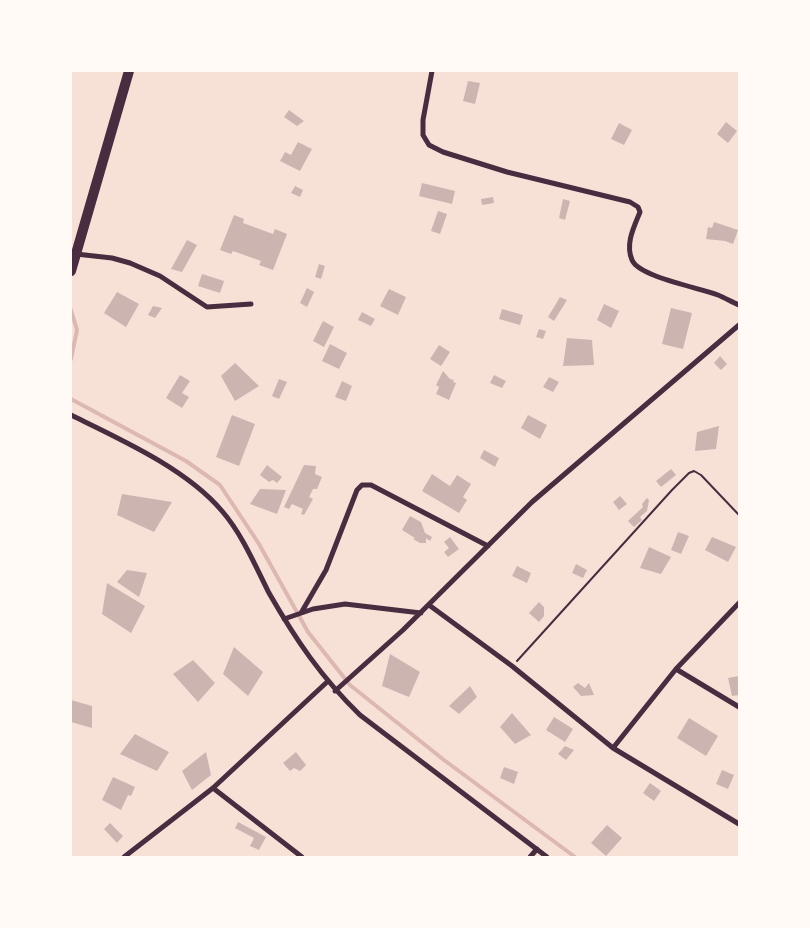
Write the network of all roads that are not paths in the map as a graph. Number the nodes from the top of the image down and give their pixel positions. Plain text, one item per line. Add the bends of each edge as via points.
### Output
1 (129, 71) edge
2 (432, 71) edge
3 (76, 254) junction
4 (71, 271) edge
5 (251, 304) dead end
6 (739, 305) edge
7 (739, 325) edge
8 (71, 415) edge
9 (488, 546) junction
10 (739, 603) edge
11 (429, 605) junction
12 (301, 613) junction
13 (421, 613) junction
14 (284, 618) junction
15 (676, 669) junction
16 (327, 682) junction
17 (335, 691) junction
18 (739, 707) edge
19 (613, 748) junction
20 (213, 788) junction
21 (739, 824) edge
22 (537, 849) junction
23 (124, 857) edge
24 (302, 857) edge
25 (530, 857) edge
26 (547, 857) edge

1 - 3 main road
2 - 6 street via 423,120 423,135 429,145 507,172 630,202 640,212 630,242 632,262 638,268
3 - 4 main road
3 - 5 street via 130,263 160,276 208,307
7 - 9 street via 532,502
8 - 14 street via 177,472 221,510 234,527
9 - 11 street
9 - 12 street via 371,485 362,485 357,490 326,570
10 - 15 street
11 - 13 street
11 - 19 street via 512,666
12 - 13 street via 345,604
12 - 14 street
13 - 17 street
14 - 16 street
15 - 18 street
15 - 19 street
16 - 17 street
16 - 20 street
17 - 22 street via 360,715
19 - 21 street
20 - 23 street
20 - 24 street
22 - 25 street
22 - 26 street

